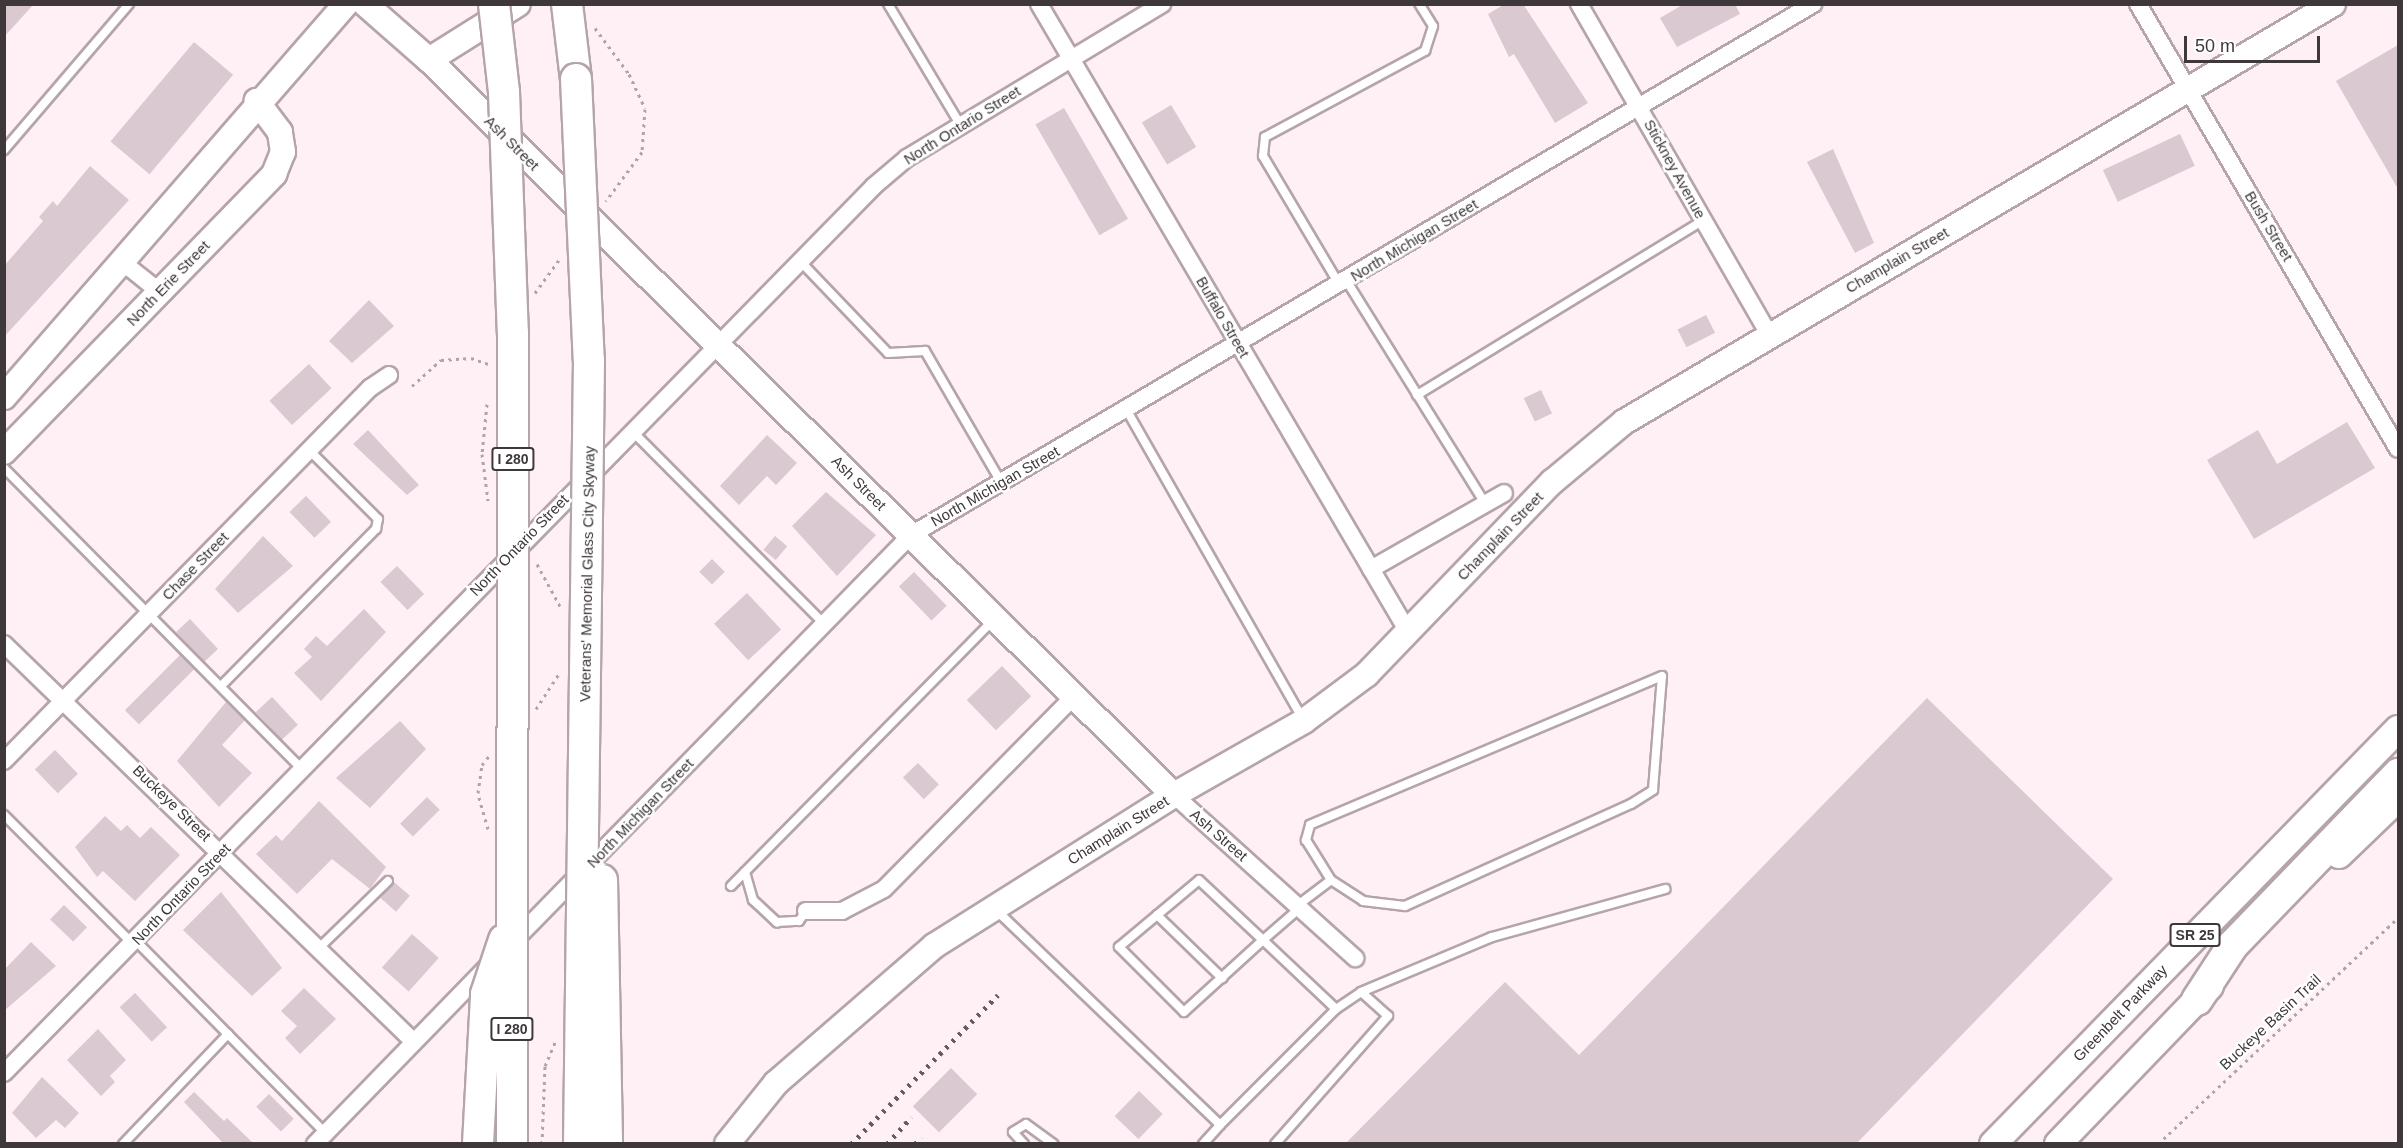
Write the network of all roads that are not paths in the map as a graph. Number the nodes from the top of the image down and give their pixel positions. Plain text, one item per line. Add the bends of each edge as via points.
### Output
1 (129, 4) edge
2 (346, 4) edge
3 (365, 4) edge
4 (494, 4) edge
5 (518, 4) edge
6 (888, 4) edge
7 (1039, 4) edge
8 (1162, 4) edge
9 (1419, 4) edge
10 (1579, 4) edge
11 (1813, 4) edge
12 (2138, 4) edge
13 (2333, 4) edge
14 (578, 12) edge
15 (1070, 58) junction
16 (429, 60) junction
17 (2188, 89) junction
18 (257, 101) junction
19 (1640, 106) junction
20 (962, 127) junction
21 (4, 150) edge
22 (1704, 220) junction
23 (121, 261) junction
24 (800, 261) junction
25 (1342, 282) junction
26 (160, 292) junction
27 (1768, 335) junction
28 (718, 343) junction
29 (1238, 344) junction
30 (590, 360) junction
31 (389, 375) dead end
32 (1417, 395) junction
33 (4, 397) edge
34 (1126, 409) junction
35 (632, 431) junction
36 (2398, 449) edge
37 (309, 450) junction
38 (4, 452) edge
39 (4, 468) edge
40 (1001, 482) junction
41 (1504, 492) dead end
42 (1485, 503) junction
43 (911, 535) junction
44 (1371, 569) junction
45 (148, 614) junction
46 (997, 616) junction
47 (824, 624) junction
48 (1407, 630) junction
49 (4, 644) edge
50 (221, 686) junction
51 (1076, 694) junction
52 (65, 700) junction
53 (1304, 721) junction
54 (2398, 729) edge
55 (4, 761) edge
56 (302, 769) junction
57 (2398, 774) edge
58 (1174, 795) junction
59 (2398, 798) edge
60 (4, 815) edge
61 (222, 852) junction
62 (745, 872) junction
63 (388, 880) dead end
64 (1330, 880) junction
65 (731, 886) dead end
66 (1665, 889) dead end
67 (1300, 905) junction
68 (994, 908) junction
69 (806, 911) joint
70 (513, 915) junction
71 (1157, 915) junction
72 (1263, 940) junction
73 (133, 942) junction
74 (319, 948) junction
75 (1355, 958) dead end
76 (1222, 978) junction
77 (1361, 992) junction
78 (2197, 1000) junction
79 (1336, 1009) junction
80 (228, 1034) junction
81 (412, 1041) junction
82 (4, 1073) edge
83 (1220, 1125) junction
84 (320, 1138) edge
85 (123, 1143) edge
86 (478, 1143) edge
87 (512, 1143) edge
88 (579, 1143) edge
89 (607, 1143) edge
90 (727, 1143) edge
91 (1024, 1143) edge
92 (1054, 1143) edge
93 (1203, 1143) edge
94 (1275, 1143) edge
95 (1993, 1143) edge
96 (2058, 1143) edge

1 - 21 lane
2 - 18 street
3 - 16 street, Ash Street
4 - 70 highway, I 280, bridge via 504,92 513,333
5 - 16 street
6 - 20 lane
7 - 15 street, Buffalo Street
8 - 15 street, North Ontario Street
9 - 25 lane via 1433,26 1425,51 1264,137 1263,156
10 - 19 street, Stickney Avenue
11 - 19 street, North Michigan Street
12 - 17 street, Bush Street
13 - 17 street, Champlain Street
14 - 30 highway, Veterans' Memorial Glass City Skyway, bridge via 576,79
15 - 20 street, North Ontario Street
15 - 29 street, Buffalo Street
16 - 28 street, Ash Street
17 - 27 street, Champlain Street
17 - 36 street, Bush Street
18 - 23 street
18 - 26 street, North Erie Street via 280,132 283,152 274,174
19 - 22 street, Stickney Avenue
19 - 25 street, North Michigan Street
20 - 24 street, North Ontario Street via 907,158
22 - 27 street, Stickney Avenue
22 - 32 lane
23 - 26 street
23 - 33 street
24 - 28 street, North Ontario Street
24 - 40 lane via 888,353 925,351
25 - 29 street, North Michigan Street
25 - 32 lane
26 - 38 street, North Erie Street
27 - 48 street, Champlain Street via 1624,422 1582,454
28 - 35 street, North Ontario Street
28 - 43 street, Ash Street
29 - 34 street, North Michigan Street
29 - 44 street, Buffalo Street
30 - 88 highway, Veterans' Memorial Glass City Skyway, bridge
30 - 89 highway, bridge
31 - 37 street, Chase Street
32 - 42 lane
34 - 40 street, North Michigan Street
34 - 53 lane
35 - 47 lane
35 - 56 street, North Ontario Street
37 - 45 street, Chase Street
37 - 50 lane via 378,519 376,529
39 - 45 lane
40 - 43 street, North Michigan Street
41 - 42 street, Champlain Street
42 - 44 street, Champlain Street
43 - 46 street, Ash Street
43 - 47 street, North Michigan Street
44 - 48 street, Buffalo Street
45 - 50 lane
45 - 52 street, Chase Street
46 - 51 street, Ash Street
46 - 62 lane
47 - 81 street, North Michigan Street
48 - 53 street, Champlain Street via 1367,674
49 - 52 street, Buckeye Street
50 - 56 lane
51 - 58 street, Ash Street
51 - 69 street via 884,889 842,911
52 - 55 street, Chase Street
52 - 61 street, Buckeye Street
53 - 58 street, Champlain Street
54 - 95 main road, Greenbelt Parkway / SR 25
56 - 61 street, North Ontario Street
57 - 78 highway via 2233,945
58 - 67 street, Ash Street
58 - 68 street, Champlain Street
59 - 78 main road, SR 25 via 2246,944
60 - 73 lane
61 - 73 street, North Ontario Street
61 - 74 street, Buckeye Street
62 - 65 lane
62 - 69 lane via 753,900 777,922 799,921
63 - 74 lane
64 - 64 lane via 1363,901 1405,906 1631,804 1653,790 1662,676 1310,825 1306,840
64 - 67 lane
66 - 77 lane via 1492,937
67 - 72 lane
67 - 75 street, Ash Street
68 - 83 lane
68 - 90 street, Champlain Street via 934,946 851,1014 776,1083
70 - 86 highway, bridge via 486,994
70 - 87 highway, I 280, bridge
71 - 72 lane via 1198,880
71 - 76 lane
71 - 76 lane via 1119,947 1184,1012
72 - 76 lane
72 - 79 lane
73 - 80 lane
73 - 82 street, North Ontario Street
74 - 81 street, Buckeye Street
77 - 79 lane
77 - 94 lane via 1388,1016
78 - 96 main road, SR 25
79 - 83 lane
80 - 84 lane
80 - 85 lane
81 - 84 street, North Michigan Street
83 - 93 lane
91 - 92 lane via 1013,1132 1026,1124

